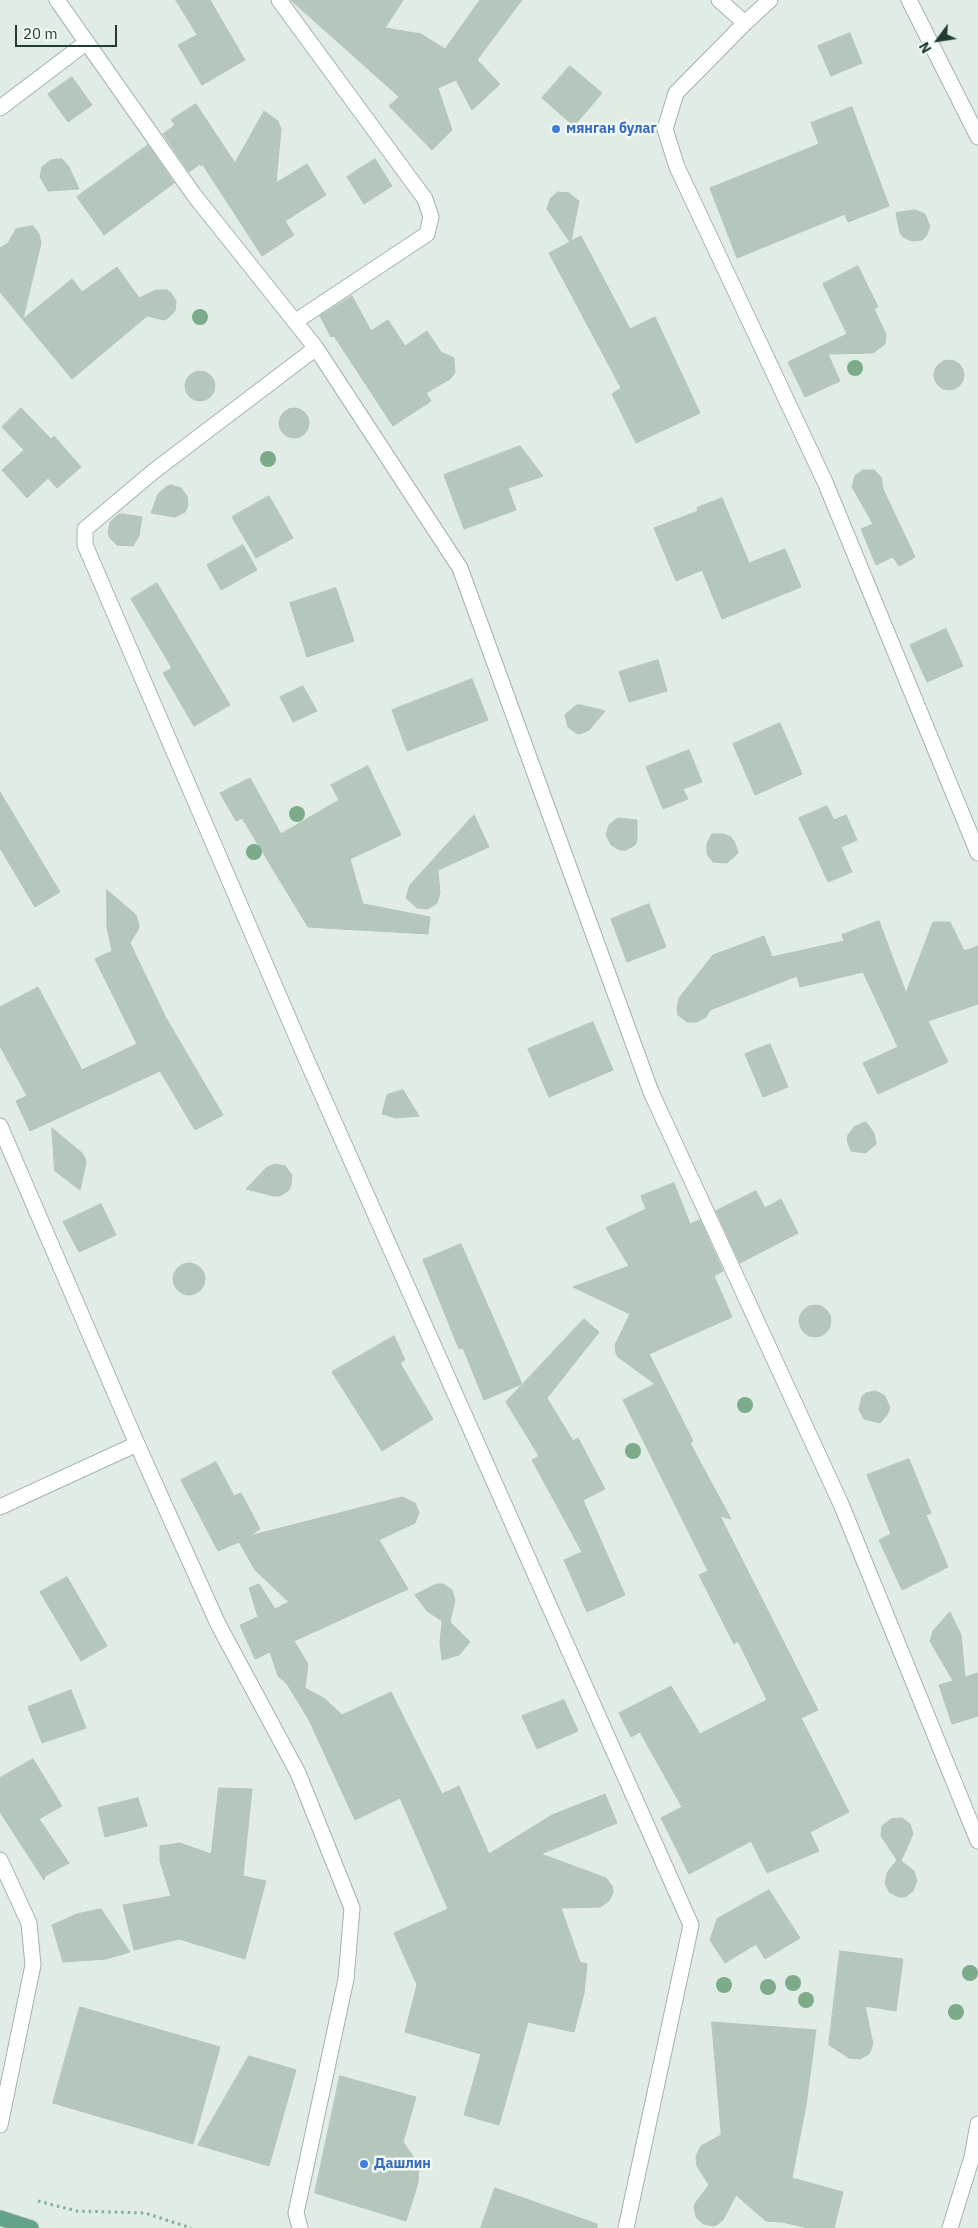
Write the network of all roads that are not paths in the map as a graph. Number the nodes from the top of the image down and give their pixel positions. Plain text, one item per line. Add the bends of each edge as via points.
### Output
1 (57, 0) edge
2 (279, 0) edge
3 (719, 0) edge
4 (770, 0) edge
5 (909, 0) edge
6 (745, 23) junction
7 (87, 42) junction
8 (0, 108) edge
9 (978, 137) edge
10 (296, 321) junction
11 (316, 348) junction
12 (978, 853) edge
13 (0, 1126) edge
14 (137, 1444) junction
15 (0, 1507) edge
16 (978, 1841) edge
17 (0, 1860) edge
18 (978, 2124) edge
19 (0, 2126) edge
20 (0, 2218) edge
21 (32, 2228) edge
22 (300, 2228) edge
23 (626, 2228) edge
24 (950, 2228) edge

1 - 7 street
2 - 10 street via 425,199 431,217 427,234
3 - 6 street
4 - 6 street
5 - 9 street
6 - 12 street via 676,93 665,129 677,167 825,482
7 - 8 street
7 - 10 street via 194,195
10 - 11 street
11 - 16 street via 460,568 651,1092 841,1504
11 - 23 street via 154,471 93,523 86,529 85,545 316,1081 691,1925
13 - 14 street
14 - 15 street
14 - 22 street via 218,1624 298,1773 352,1908 346,1979 296,2212
17 - 19 street via 29,1923 33,1965
18 - 24 street via 972,2157
20 - 21 main road

